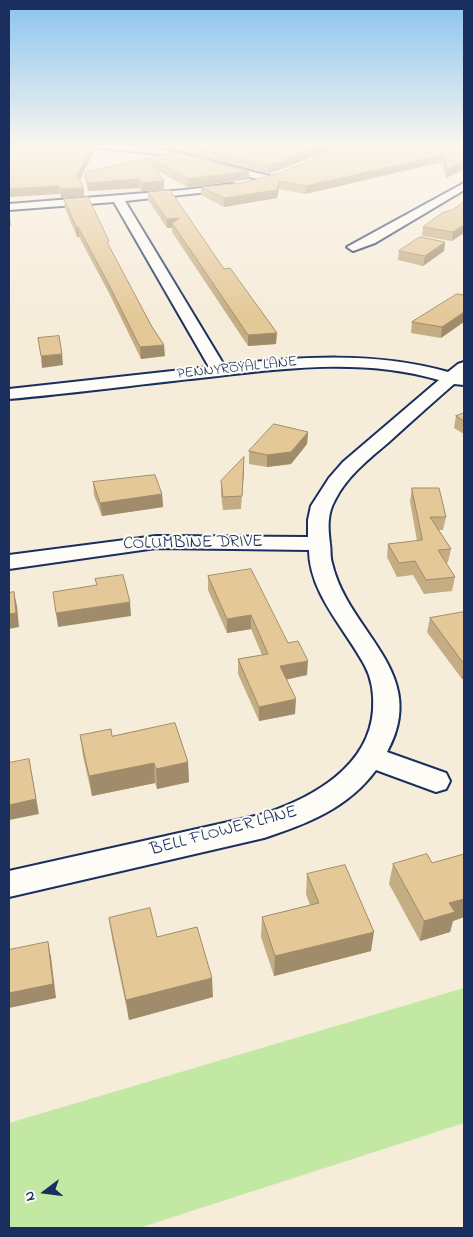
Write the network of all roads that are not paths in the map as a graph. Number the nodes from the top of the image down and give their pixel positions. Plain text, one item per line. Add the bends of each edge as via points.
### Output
1 (67, 203) edge
2 (120, 203) edge
3 (435, 203) edge
4 (9, 207) edge
5 (353, 247) dead end
6 (219, 370) junction
7 (460, 376) edge
8 (9, 394) edge
9 (319, 544) junction
10 (9, 562) edge
11 (371, 757) junction
12 (436, 781) dead end
13 (9, 884) edge

1 - 4 street
2 - 6 street
3 - 5 street
6 - 7 street, PENNYROYAL LANE via 296,362 337,362
6 - 8 street, PENNYROYAL LANE
7 - 9 street, BELL FLOWER LANE via 350,466 336,482 320,512 317,526
9 - 10 street, COLUMBINE DRIVE via 156,542
9 - 11 street, BELL FLOWER LANE via 321,565 332,590 385,686 387,715
11 - 12 street
11 - 13 street, BELL FLOWER LANE via 344,788 295,816 264,826

